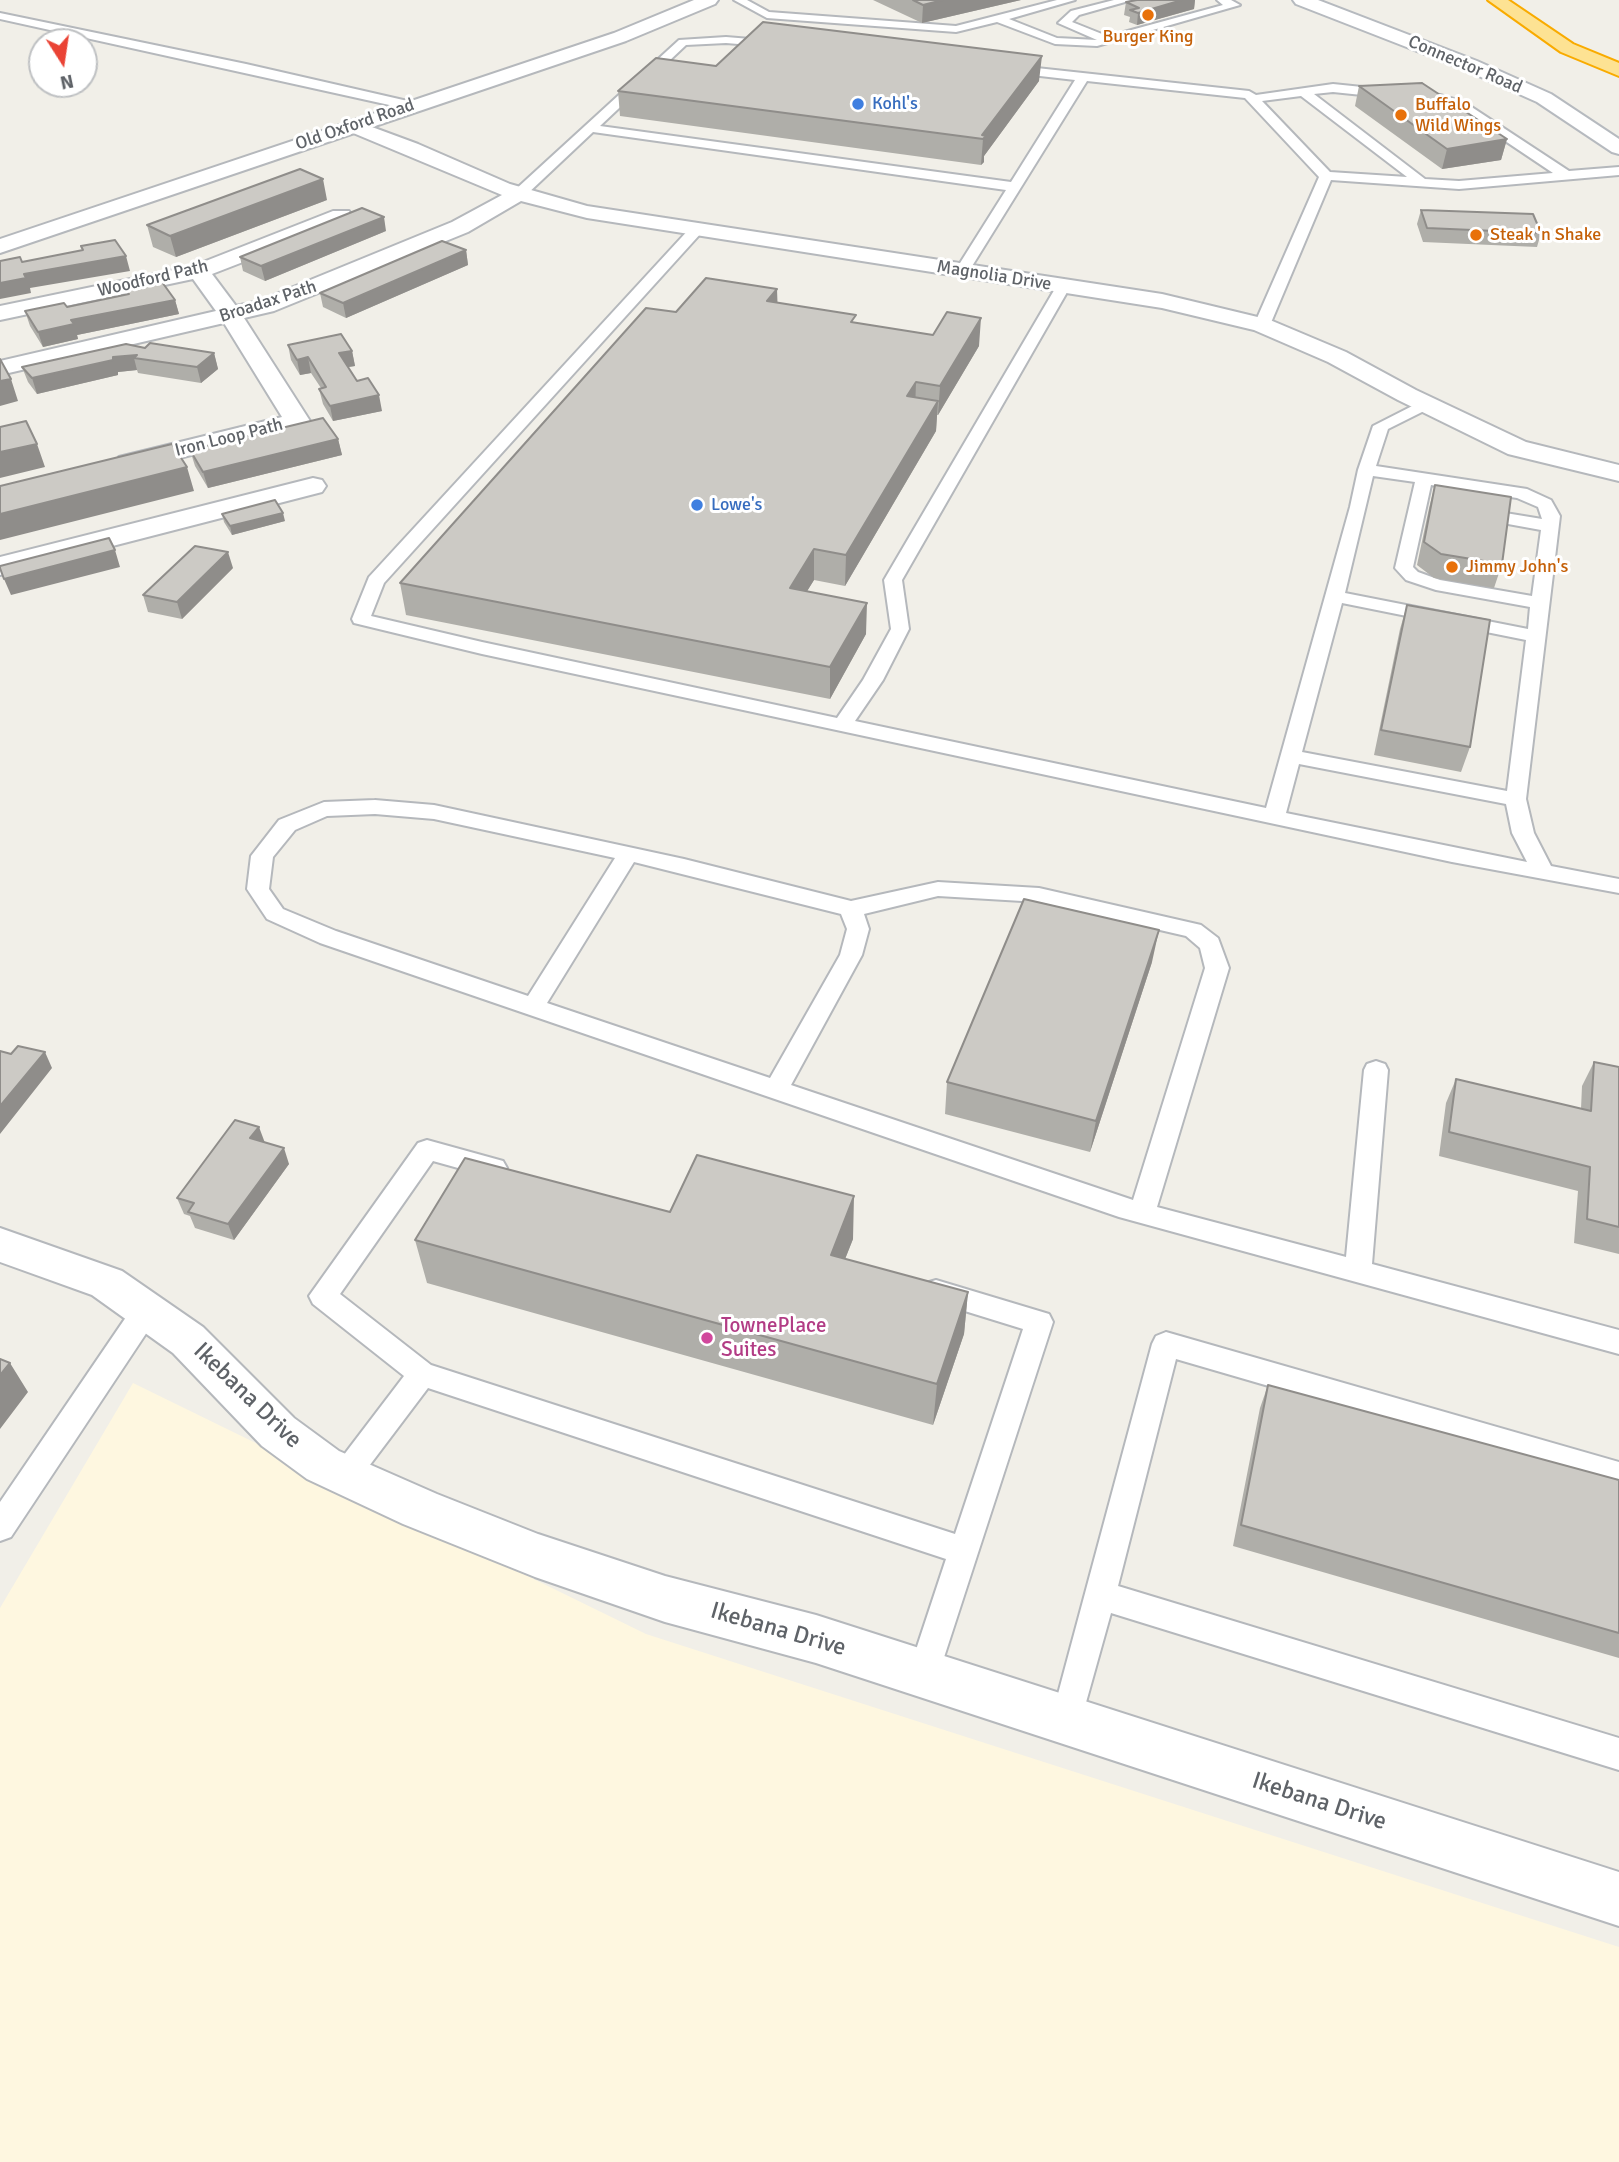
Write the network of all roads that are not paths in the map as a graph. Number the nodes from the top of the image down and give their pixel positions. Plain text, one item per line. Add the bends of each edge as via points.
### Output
1 (709, 0) edge
2 (739, 0) edge
3 (1068, 0) edge
4 (1127, 0) edge
5 (1222, 0) edge
6 (1302, 0) edge
7 (1497, 0) edge
8 (1090, 9) junction
9 (0, 16) edge
10 (997, 18) junction
11 (1109, 40) junction
12 (791, 45) edge
13 (1000, 68) edge
14 (1619, 70) edge
15 (1083, 77) junction
16 (1303, 91) junction
17 (1253, 99) junction
18 (412, 106) junction
19 (353, 126) junction
20 (590, 128) junction
21 (1619, 148) edge
22 (1619, 171) edge
23 (1564, 175) junction
24 (1326, 176) junction
25 (1422, 183) junction
26 (1015, 187) junction
27 (520, 193) junction
28 (341, 216) edge
29 (697, 229) junction
30 (0, 246) edge
31 (199, 271) junction
32 (962, 271) junction
33 (1063, 287) junction
34 (0, 313) edge
35 (231, 316) junction
36 (1262, 325) junction
37 (0, 368) edge
38 (1426, 404) junction
39 (108, 468) edge
40 (1366, 470) junction
41 (1619, 472) edge
42 (1431, 480) junction
43 (313, 486) dead end
44 (1550, 526) junction
45 (0, 566) edge
46 (1334, 596) junction
47 (1541, 603) junction
48 (1535, 636) junction
49 (842, 725) junction
50 (1290, 756) junction
51 (1516, 799) junction
52 (1274, 817) junction
53 (628, 854) junction
54 (1543, 871) junction
55 (1619, 886) edge
56 (851, 909) junction
57 (533, 1007) junction
58 (1376, 1070) dead end
59 (776, 1090) junction
60 (519, 1175) edge
61 (1142, 1214) junction
62 (0, 1245) edge
63 (1358, 1272) junction
64 (905, 1282) edge
65 (147, 1309) junction
66 (1619, 1342) edge
67 (422, 1374) junction
68 (347, 1473) junction
69 (1619, 1475) edge
70 (0, 1527) edge
71 (964, 1550) junction
72 (1099, 1595) junction
73 (924, 1674) junction
74 (1067, 1720) junction
75 (1619, 1754) edge
76 (1619, 1899) edge

1 - 18 street, Old Oxford Road via 620,37
2 - 10 lane via 767,15 956,29
3 - 8 lane
3 - 10 lane
4 - 8 lane
5 - 11 lane via 1234,5
6 - 21 street, Connector Road via 1522,88
7 - 14 highway via 1567,48
8 - 11 lane via 1075,13 1064,23
9 - 18 lane
10 - 11 lane via 1055,41
12 - 20 lane via 683,42
13 - 15 lane
15 - 17 lane
15 - 26 lane
16 - 17 lane
16 - 23 lane via 1333,88 1460,105
16 - 25 lane
17 - 24 lane
18 - 19 street, Old Oxford Road
19 - 27 street, Magnolia Drive
19 - 30 street, Old Oxford Road
20 - 26 lane
20 - 27 lane
22 - 23 lane
23 - 25 lane via 1459,185
24 - 25 lane
24 - 36 lane
26 - 32 lane
27 - 29 street, Magnolia Drive via 587,212
27 - 35 street, Broadax Path via 488,214 394,256
28 - 31 street, Woodford Path
29 - 32 street, Magnolia Drive
29 - 49 lane via 375,581 361,619
31 - 34 street, Woodford Path
31 - 35 street
32 - 33 street, Magnolia Drive
33 - 36 street, Magnolia Drive via 1162,301
33 - 49 lane via 892,580 900,629
35 - 37 street, Broadax Path
35 - 39 street, Iron Loop Path via 297,421
36 - 38 street, Magnolia Drive via 1337,356
38 - 40 lane via 1381,426
38 - 41 street, Magnolia Drive via 1517,449
40 - 42 lane
40 - 46 lane
42 - 44 lane via 1464,511
42 - 44 lane via 1521,494 1545,504
42 - 47 lane via 1404,568 1436,585
43 - 45 street
44 - 47 lane
46 - 48 lane
46 - 50 lane
47 - 48 lane
48 - 51 lane
49 - 52 lane
50 - 51 lane
50 - 52 lane
51 - 54 lane via 1523,834
52 - 54 lane
53 - 56 lane
53 - 57 lane
53 - 57 lane via 434,812 375,807 324,808 287,825 262,856 258,889 275,914 328,937
54 - 55 lane
56 - 59 lane via 858,929 850,955
56 - 61 lane via 938,889 1039,895 1193,930 1210,944 1217,968
57 - 59 lane
58 - 63 lane
59 - 61 lane
60 - 67 lane via 427,1150 323,1296
61 - 63 lane
62 - 65 street, Ikebana Drive via 107,1283
63 - 66 lane
64 - 71 lane via 1039,1322
65 - 68 street, Ikebana Drive via 188,1340 278,1432 323,1465
65 - 70 lane
67 - 68 lane
67 - 71 lane
68 - 73 street, Ikebana Drive via 420,1509 548,1559 665,1599 816,1639
69 - 72 lane via 1166,1344
71 - 73 lane
72 - 74 lane
72 - 75 lane
73 - 74 street, Ikebana Drive
74 - 76 street, Ikebana Drive

